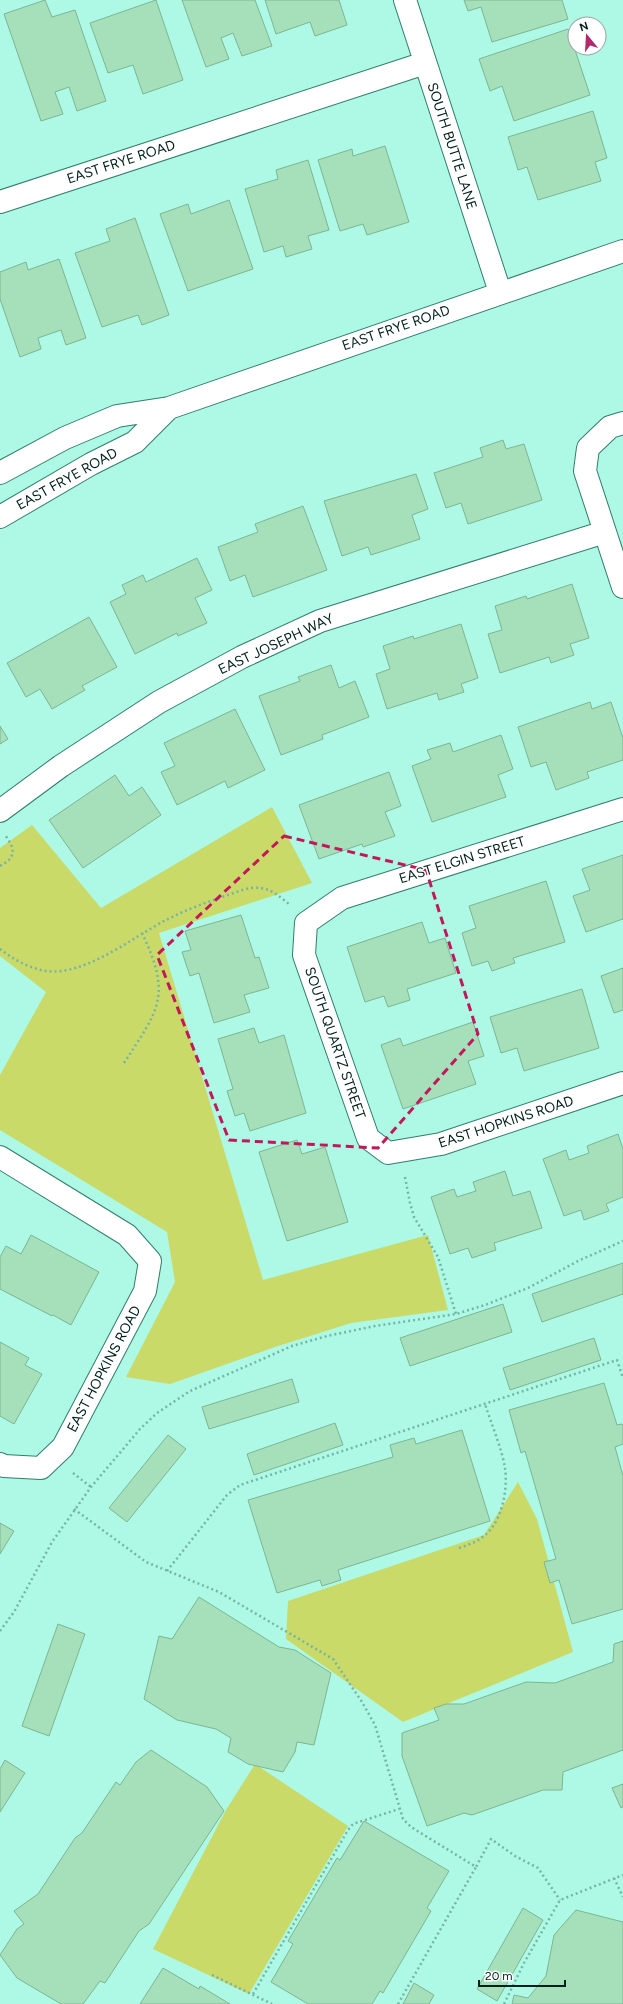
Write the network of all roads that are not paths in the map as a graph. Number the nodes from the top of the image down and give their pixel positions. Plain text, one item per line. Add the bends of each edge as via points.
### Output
1 (405, 0) edge
2 (425, 63) junction
3 (0, 202) edge
4 (623, 251) edge
5 (500, 292) junction
6 (169, 408) junction
7 (623, 422) edge
8 (0, 473) edge
9 (0, 517) edge
10 (605, 532) junction
11 (623, 587) edge
12 (623, 810) edge
13 (1, 821) edge
14 (306, 923) joint
15 (623, 1084) edge
16 (388, 1153) joint
17 (0, 1157) edge
18 (0, 1464) edge

1 - 2 street, SOUTH BUTTE LANE
2 - 3 street, EAST FRYE ROAD
2 - 5 street, SOUTH BUTTE LANE
4 - 5 street, EAST FRYE ROAD
5 - 6 street, EAST FRYE ROAD
6 - 8 street, EAST FRYE ROAD via 117,416 65,438
6 - 9 street, EAST FRYE ROAD via 135,442 91,464
7 - 10 street via 610,427 588,448 585,471
10 - 11 street
10 - 13 street, EAST JOSEPH WAY via 320,621 242,657 159,702 61,766
12 - 14 street, EAST ELGIN STREET via 342,898
14 - 16 street, SOUTH QUARTZ STREET via 304,955 368,1138
15 - 16 street, EAST HOPKINS ROAD via 441,1144
17 - 18 street, EAST HOPKINS ROAD via 127,1236 150,1260 145,1291 63,1447 41,1468

